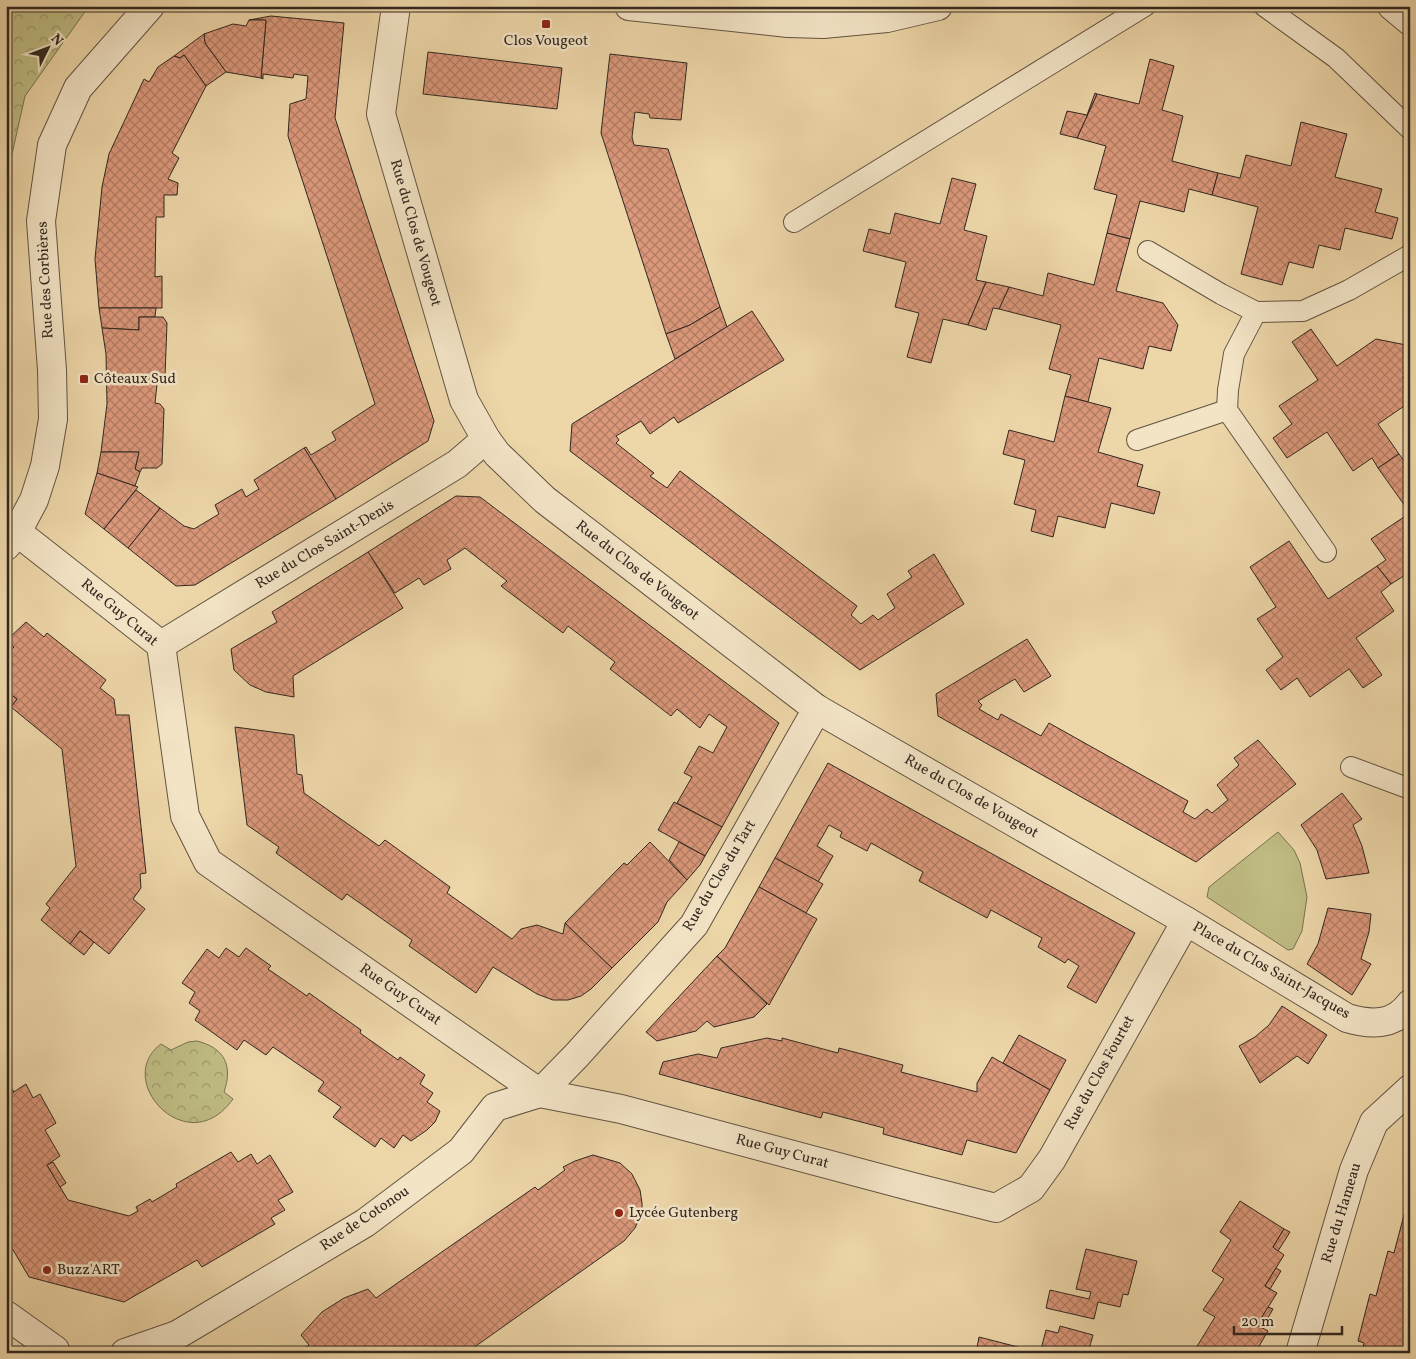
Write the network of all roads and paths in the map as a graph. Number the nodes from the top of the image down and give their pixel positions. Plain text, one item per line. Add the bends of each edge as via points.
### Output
1 (150, 6) edge
2 (396, 6) edge
3 (629, 6) edge
4 (938, 6) edge
5 (1145, 6) edge
6 (1264, 6) edge
7 (1392, 6) edge
8 (1410, 21) edge
9 (1410, 129) edge
10 (794, 222) dead end
11 (1148, 251) dead end
12 (1410, 255) edge
13 (1256, 312) junction
14 (1227, 410) junction
15 (486, 440) junction
16 (1137, 440) dead end
17 (12, 539) edge
18 (1326, 552) dead end
19 (161, 645) junction
20 (817, 709) junction
21 (1351, 767) dead end
22 (1410, 789) edge
23 (1186, 921) junction
24 (1410, 1004) edge
25 (1410, 1089) edge
26 (540, 1093) junction
27 (996, 1208) joint
28 (6, 1315) edge
29 (169, 1344) edge
30 (51, 1352) edge
31 (126, 1353) edge
32 (1300, 1353) edge

1 - 17 street, Rue des Corbières via 78,88 52,145 41,221 52,370 52,419 45,466 34,500
2 - 15 street, Rue du Clos de Vougeot via 381,114 464,400
3 - 4 street via 824,24 887,18
5 - 10 lane
6 - 9 lane via 1336,58
7 - 8 street
11 - 13 lane
12 - 13 lane via 1348,290 1302,311
13 - 14 lane via 1234,354
14 - 16 lane
14 - 18 lane
15 - 19 street, Rue du Clos Saint-Denis via 457,464
15 - 20 street, Rue du Clos de Vougeot via 545,500
17 - 19 street, Rue Guy Curat
19 - 26 street, Rue Guy Curat via 185,816 208,862
20 - 23 street, Rue du Clos de Vougeot
20 - 26 street, Rue du Clos du Tart via 694,926
21 - 22 lane
23 - 24 street, Place du Clos Saint-Jacques via 1347,1018 1365,1023 1393,1020
23 - 27 street, Rue du Clos Fourtet via 1052,1158 1032,1188
25 - 32 street, Rue du Hameau via 1374,1122 1357,1162
26 - 27 street, Rue Guy Curat via 621,1109
26 - 29 street, Rue de Cotonou via 495,1107 461,1151 365,1223
28 - 30 street
29 - 31 street, Rue de Cotonou

